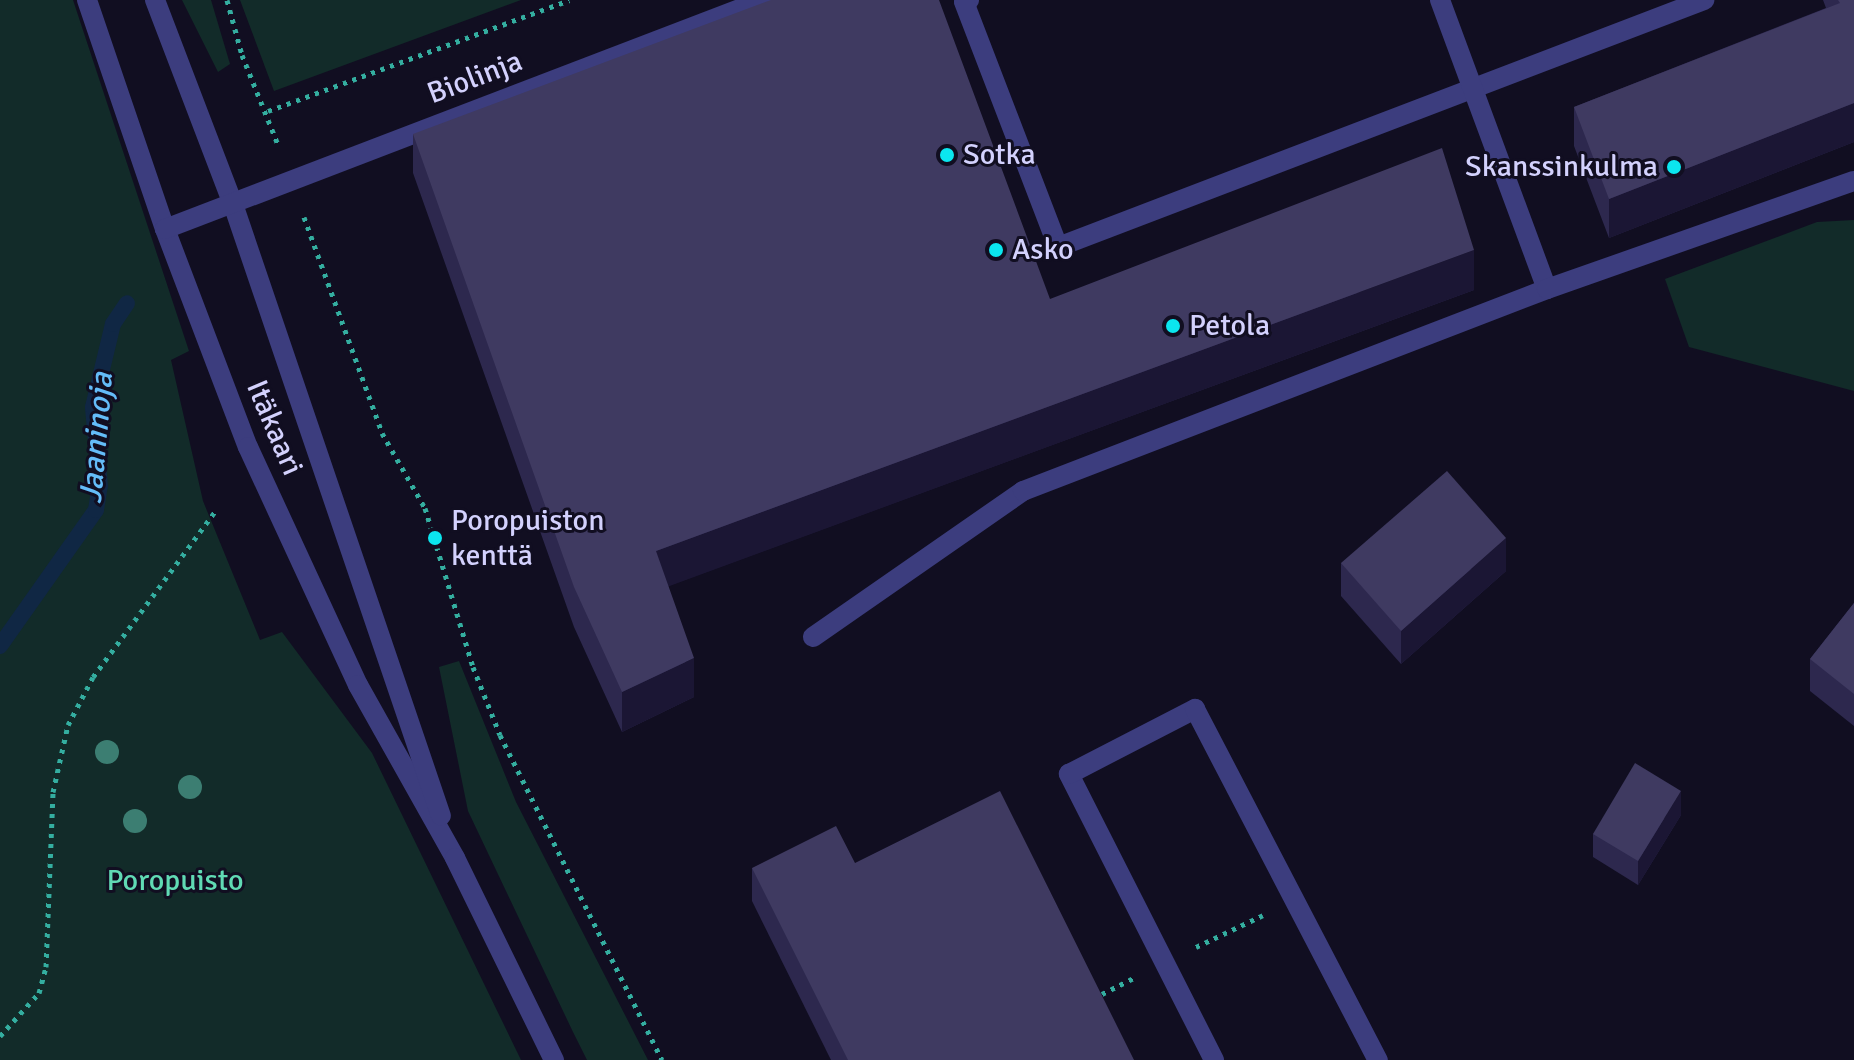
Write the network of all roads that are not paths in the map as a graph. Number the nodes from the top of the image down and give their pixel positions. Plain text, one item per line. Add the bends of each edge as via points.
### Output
1 (87, 0) edge
2 (155, 0) edge
3 (763, 0) edge
4 (969, 0) edge
5 (1440, 0) edge
6 (1704, 0) edge
7 (1474, 88) junction
8 (1854, 181) edge
9 (233, 204) junction
10 (165, 229) junction
11 (1547, 289) junction
12 (813, 637) dead end
13 (455, 858) junction
14 (554, 1060) edge
15 (1214, 1060) edge
16 (1378, 1060) edge

1 - 10 street, Itäkaari
2 - 9 street, Itäkaari
3 - 9 street, Biolinja
4 - 7 street via 964,2 1058,247
5 - 7 street
6 - 7 street
7 - 11 street
8 - 11 street
9 - 10 street, Biolinja
9 - 13 street, Itäkaari
10 - 13 street, Itäkaari via 248,447 319,602 358,685
11 - 12 street via 1023,491
13 - 14 street, Itäkaari
15 - 16 street via 1069,774 1195,709

